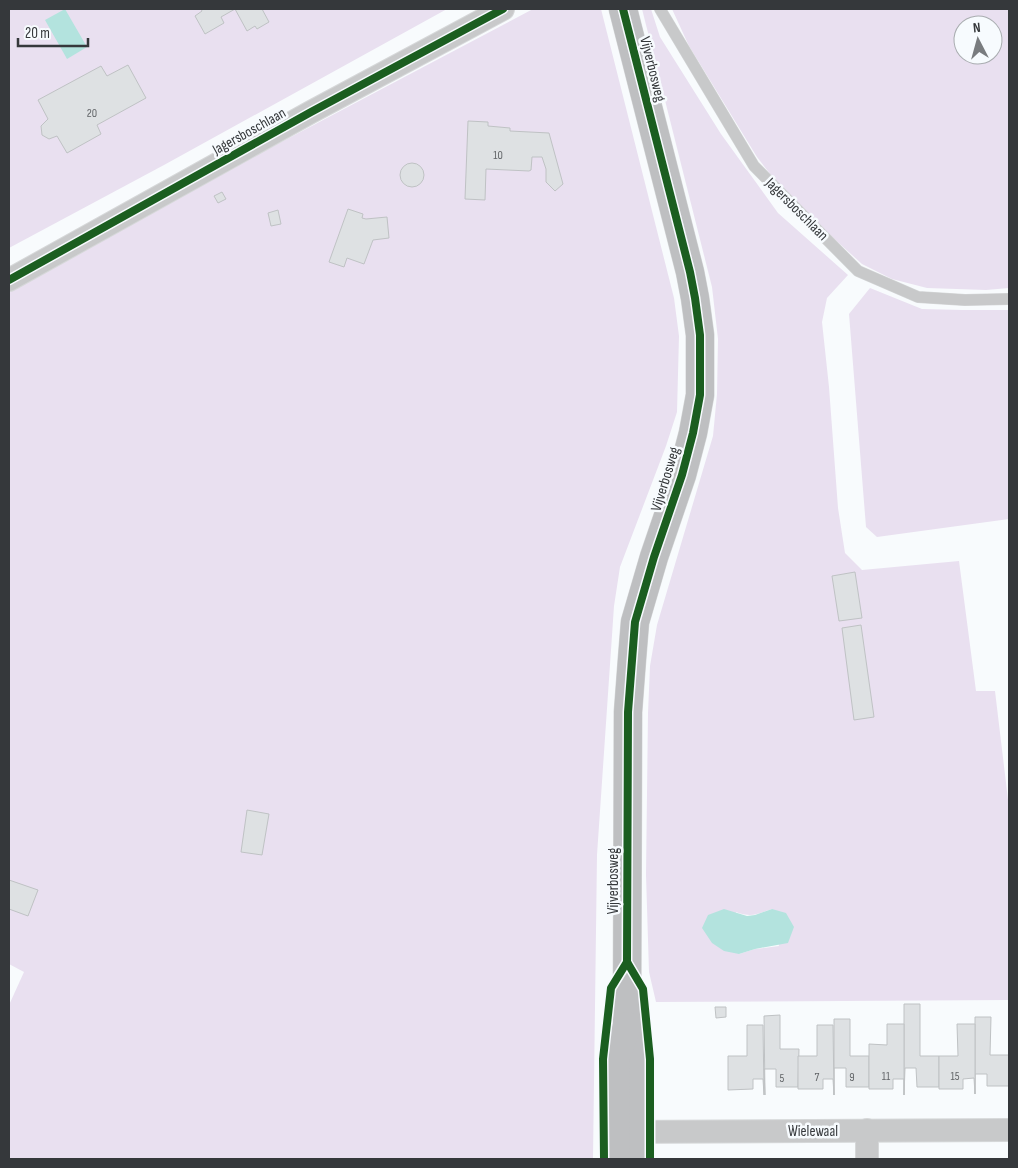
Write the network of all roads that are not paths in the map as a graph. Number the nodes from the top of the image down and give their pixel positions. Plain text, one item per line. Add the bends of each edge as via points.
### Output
1 (503, 9) edge
2 (623, 9) edge
3 (660, 9) edge
4 (9, 280) edge
5 (1009, 299) edge
6 (867, 1130) junction
7 (1009, 1130) edge
8 (627, 1132) junction
9 (616, 1159) edge
10 (638, 1159) edge
11 (867, 1159) edge

1 - 4 street, Jagersboschlaan
2 - 8 main road, Vijverbosweg via 691,281 701,363 700,395 693,434 635,622 628,712 627,1026 615,1059
3 - 5 lane, Jagersboschlaan via 754,166 858,271 918,297
6 - 7 street, Wielewaal
6 - 8 street, Wielewaal
6 - 11 street
8 - 9 main road, Vijverbosweg
8 - 10 main road, Vijverbosweg

